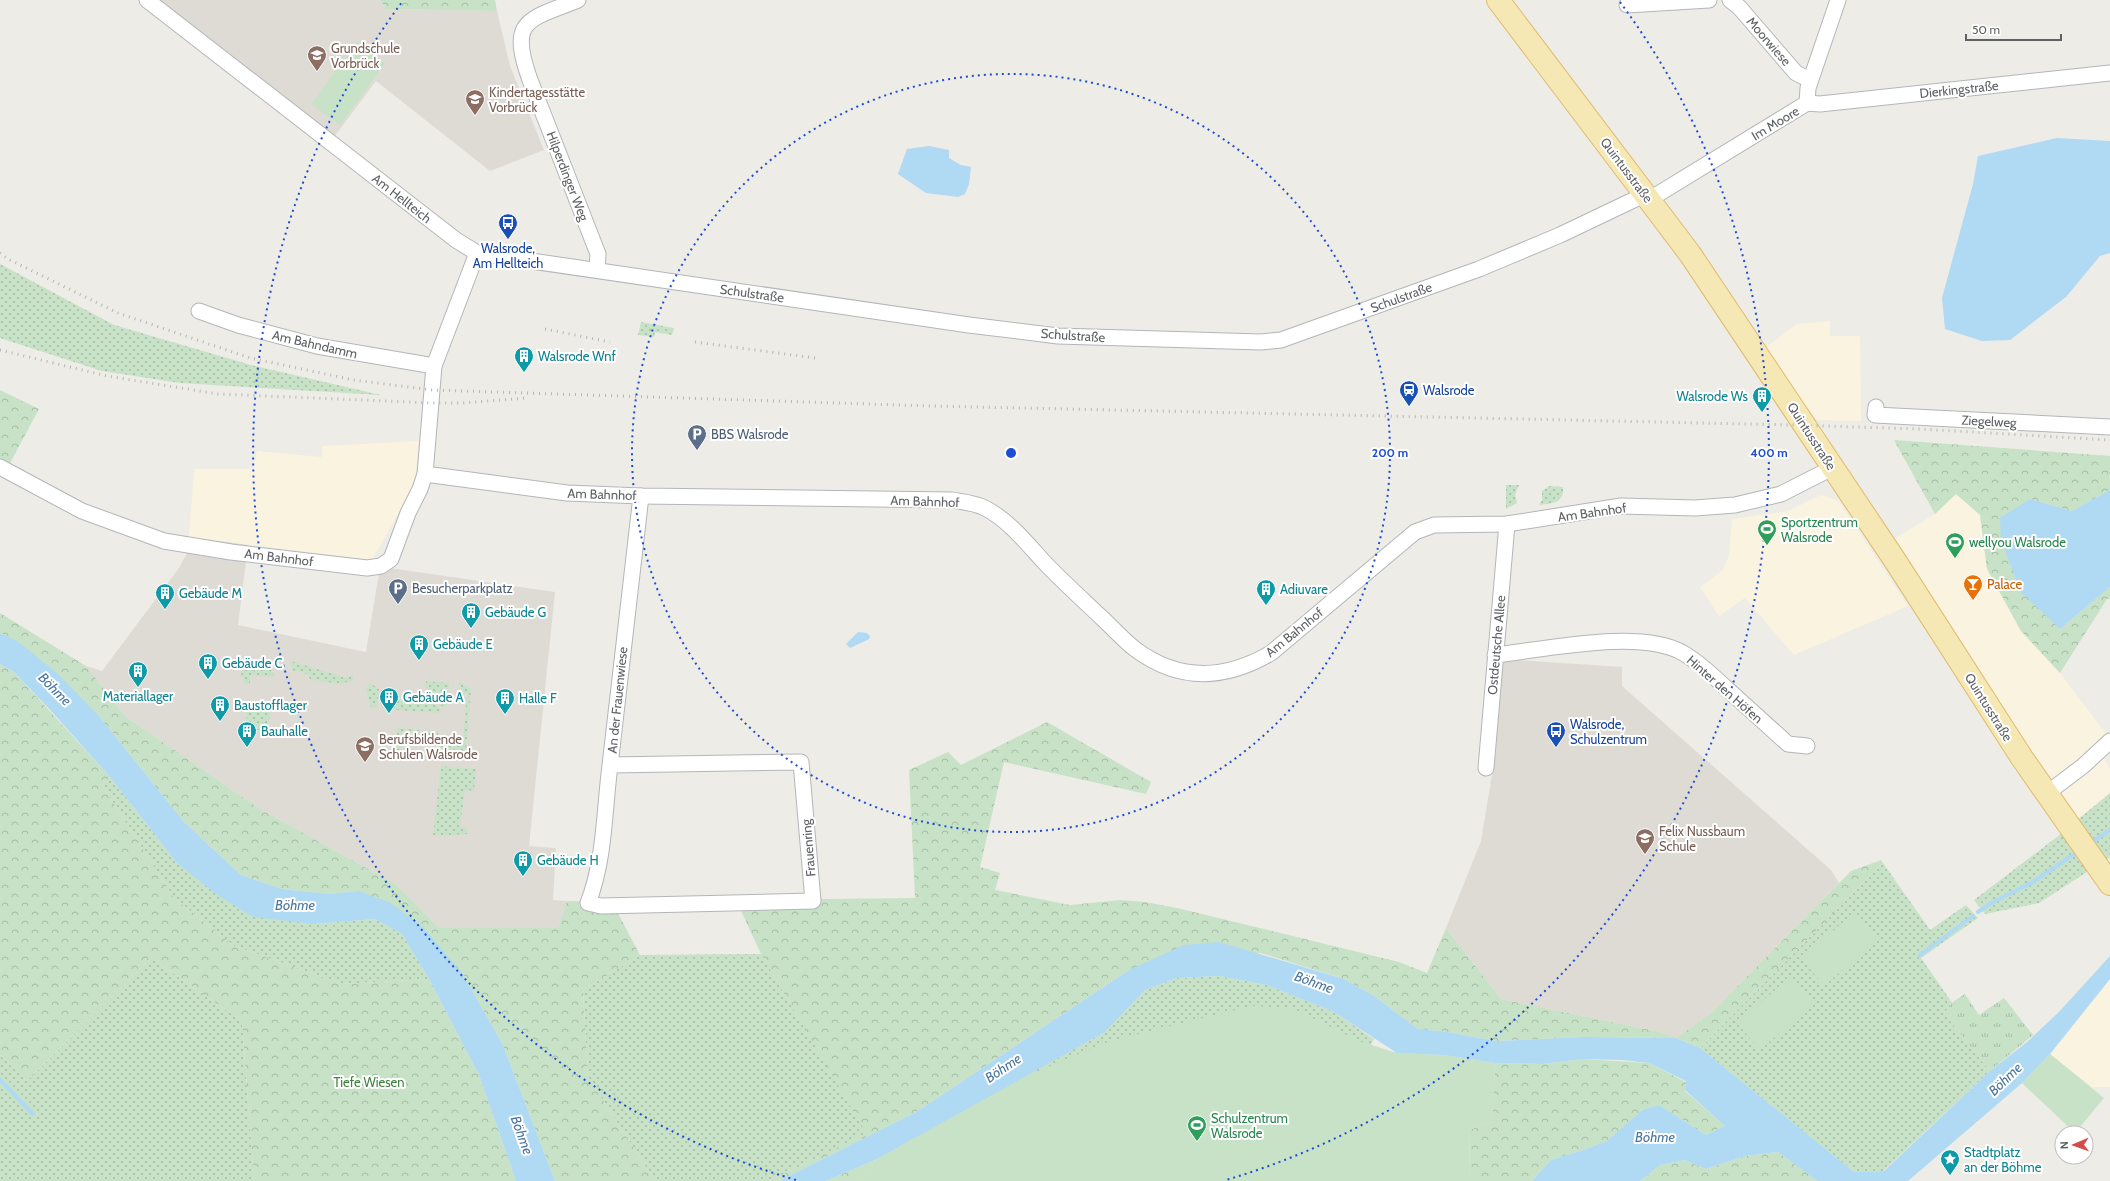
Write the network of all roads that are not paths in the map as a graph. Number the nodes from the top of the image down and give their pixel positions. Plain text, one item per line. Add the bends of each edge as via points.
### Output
1 (147, 0) edge
2 (578, 0) edge
3 (1498, 0) edge
4 (1709, 0) edge
5 (1730, 0) edge
6 (1838, 0) edge
7 (1627, 5) dead end
8 (2110, 73) edge
9 (1810, 80) junction
10 (1807, 103) junction
11 (1648, 197) junction
12 (477, 253) junction
13 (597, 270) junction
14 (198, 311) dead end
15 (434, 366) junction
16 (1876, 407) dead end
17 (2110, 427) edge
18 (0, 466) edge
19 (1832, 468) junction
20 (425, 474) junction
21 (641, 496) junction
22 (1507, 524) junction
23 (1495, 655) junction
24 (2110, 741) edge
25 (1807, 746) dead end
26 (610, 765) junction
27 (1486, 768) dead end
28 (2046, 794) junction
29 (2110, 884) edge
30 (588, 903) joint

1 - 12 street, Am Hellteich via 456,240
2 - 13 street, Hilperdinger Weg via 527,23 520,42 522,58 530,80 598,254
3 - 11 main road, Quintusstraße
4 - 7 street
5 - 9 street, Moorwiese via 1739,6 1796,73
6 - 9 street, Im Moore
8 - 10 street, Dierkingstraße via 1820,104
9 - 10 street, Im Moore
10 - 11 street, Im Moore
11 - 13 street, Schulstraße via 1479,269 1300,335 1261,342 1058,336
11 - 19 main road, Quintusstraße via 1690,254
12 - 13 street, Schulstraße
12 - 15 street
14 - 15 street, Am Bahndamm via 238,325 317,346
15 - 20 street
16 - 17 street, Ziegelweg via 1875,415
18 - 20 street, Am Bahnhof via 82,511 164,541 231,552 367,568 381,566 390,559
19 - 22 street, Am Bahnhof via 1780,494 1754,502 1713,507 1621,506
19 - 28 main road, Quintusstraße
20 - 21 street, Am Bahnhof via 566,493
21 - 22 street, Am Bahnhof via 952,500 983,507 1007,522 1059,578 1135,648 1172,670 1214,673 1254,663 1271,653 1421,529 1434,525
21 - 26 street, An der Frauenwiese
22 - 23 street, Ostdeutsche Allee via 1507,546 1500,588
23 - 25 street, Hinter den Höfen via 1609,642 1634,641 1658,644 1682,652 1699,664 1788,744
23 - 27 street, Ostdeutsche Allee
24 - 28 street via 2083,766
26 - 30 street, An der Frauenwiese via 599,866 595,887
26 - 30 street, Frauenring via 801,762 813,901 601,906
28 - 29 main road, Quintusstraße

